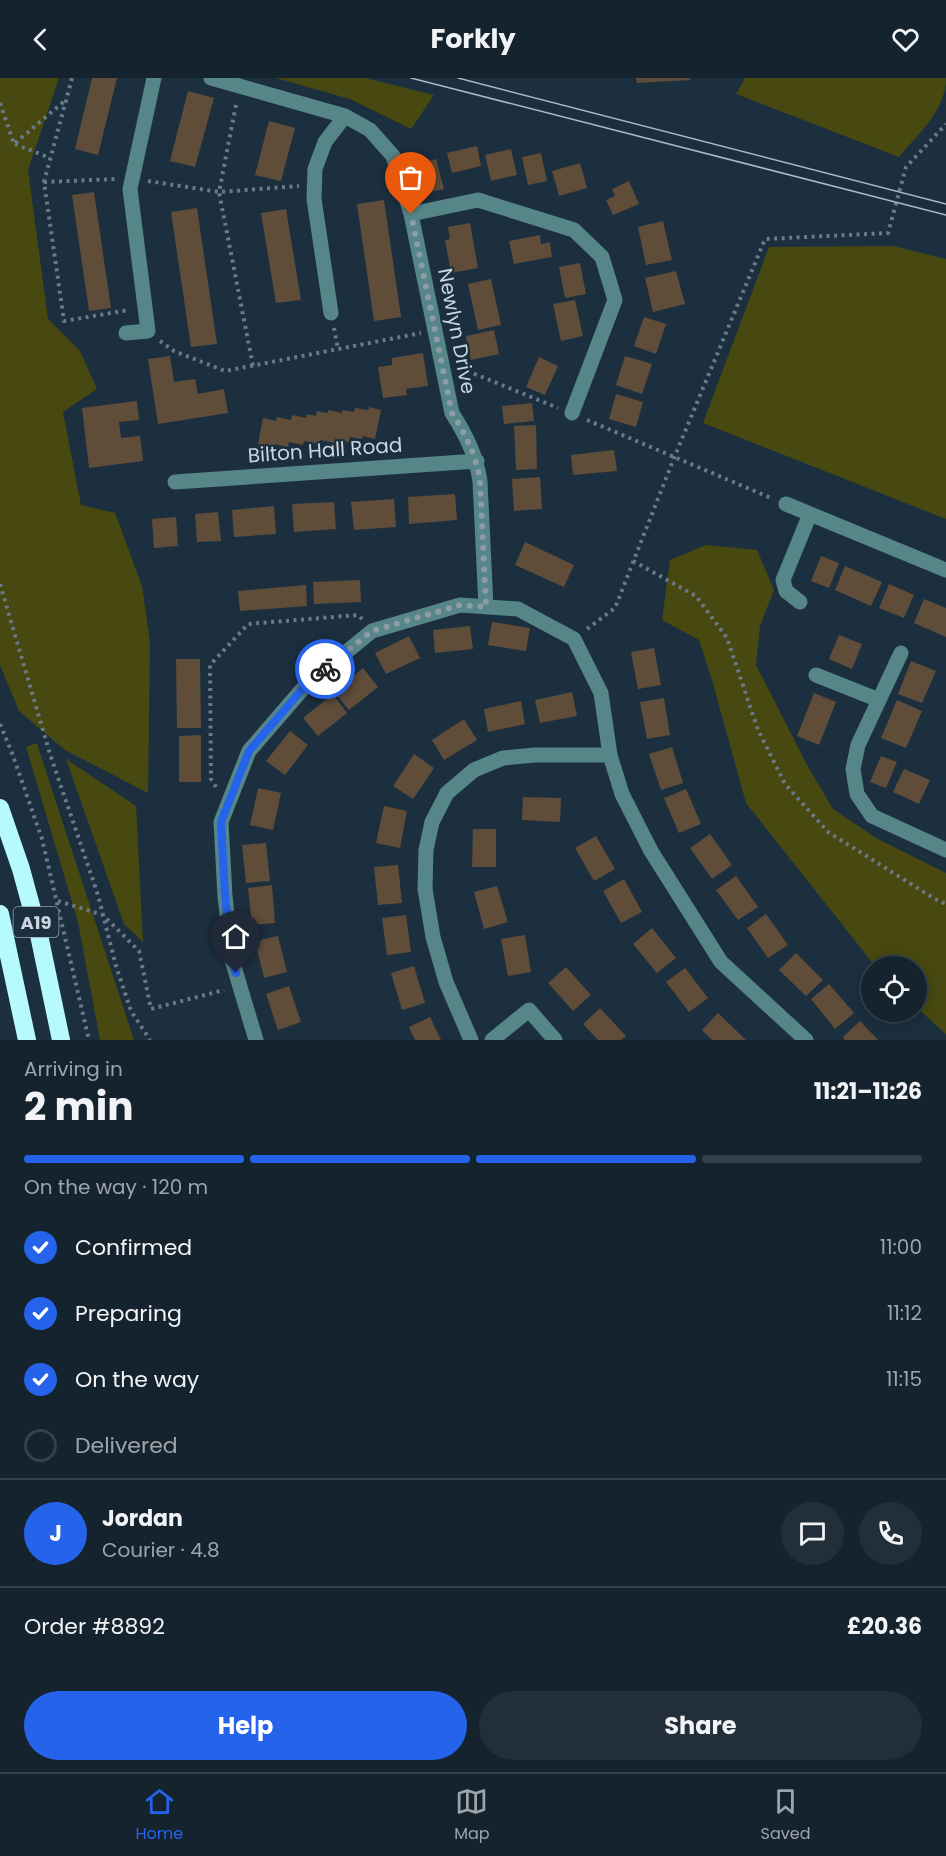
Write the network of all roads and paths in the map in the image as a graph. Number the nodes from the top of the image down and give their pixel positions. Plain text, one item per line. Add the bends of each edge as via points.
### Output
1 (72, 78) edge
2 (154, 78) edge
3 (211, 78) edge
4 (67, 99) junction
5 (0, 103) edge
6 (236, 105) dead end
7 (345, 116) junction
8 (946, 124) edge
9 (14, 144) junction
10 (50, 158) junction
11 (132, 178) junction
12 (44, 182) junction
13 (314, 184) junction
14 (219, 192) junction
15 (411, 214) junction
16 (145, 308) junction
17 (331, 313) dead end
18 (436, 330) junction
19 (148, 331) junction
20 (126, 333) dead end
21 (442, 360) junction
22 (252, 366) junction
23 (572, 413) junction
24 (674, 458) junction
25 (477, 461) junction
26 (175, 482) dead end
27 (786, 504) joint
28 (810, 514) junction
29 (633, 561) junction
30 (946, 570) edge
31 (0, 584) edge
32 (800, 602) dead end
33 (486, 607) junction
34 (372, 631) junction
35 (574, 639) junction
36 (901, 653) dead end
37 (816, 675) dead end
38 (879, 700) junction
39 (0, 724) edge
40 (610, 755) junction
41 (228, 805) junction
42 (0, 808) edge
43 (946, 850) edge
44 (57, 901) junction
45 (946, 904) edge
46 (0, 914) edge
47 (103, 915) junction
48 (239, 986) junction
49 (27, 1040) edge
50 (61, 1040) edge
51 (89, 1040) edge
52 (150, 1040) edge
53 (256, 1040) edge
54 (471, 1040) edge
55 (492, 1040) edge
56 (555, 1040) edge
57 (806, 1040) edge

1 - 4 path
2 - 11 street
3 - 7 street, Newlyn Drive
4 - 9 path
4 - 10 path
5 - 9 path
6 - 14 path
7 - 13 street via 325,142
7 - 15 street, Newlyn Drive via 370,130 393,156
8 - 24 path via 906,167 888,233 765,239
9 - 10 path
10 - 12 path
11 - 12 path
11 - 14 path
11 - 16 street via 130,189
12 - 16 path via 64,321
13 - 14 path
13 - 17 street
14 - 22 path
15 - 18 street, Newlyn Drive
15 - 23 street via 478,200 574,230 602,257 615,300
16 - 19 street
18 - 21 street, Newlyn Drive
18 - 22 path
19 - 20 street
19 - 22 path via 174,351 225,371
21 - 23 path
21 - 25 street, Newlyn Drive via 452,413
23 - 24 path
24 - 27 path
24 - 29 path
25 - 26 street, Bilton Hall Road
25 - 33 street, Newlyn Drive
27 - 28 street
28 - 30 street
28 - 32 street via 783,580 786,591
29 - 35 path via 615,608
29 - 45 path via 696,596 727,638 758,730 785,783 828,832
31 - 47 path
33 - 34 street via 460,605
33 - 35 street via 518,609
34 - 41 street via 306,685 249,751
34 - 41 path via 358,615 248,624 210,665 211,779
35 - 40 street via 601,693
36 - 38 street
37 - 38 street
38 - 43 street via 858,745 853,769 857,794 872,816
39 - 44 path via 42,839
40 - 54 street via 535,754 503,758 474,770 447,793 432,822 426,850 425,889 433,937 446,982
40 - 57 street via 622,794 651,852 721,962
41 - 48 street via 221,822 225,896
42 - 50 highway, A19 via 39,935
44 - 47 path
44 - 51 path
46 - 49 highway, A19
47 - 48 path via 139,951 151,1009
47 - 52 path via 131,1011
48 - 53 street
55 - 56 street via 529,1010

